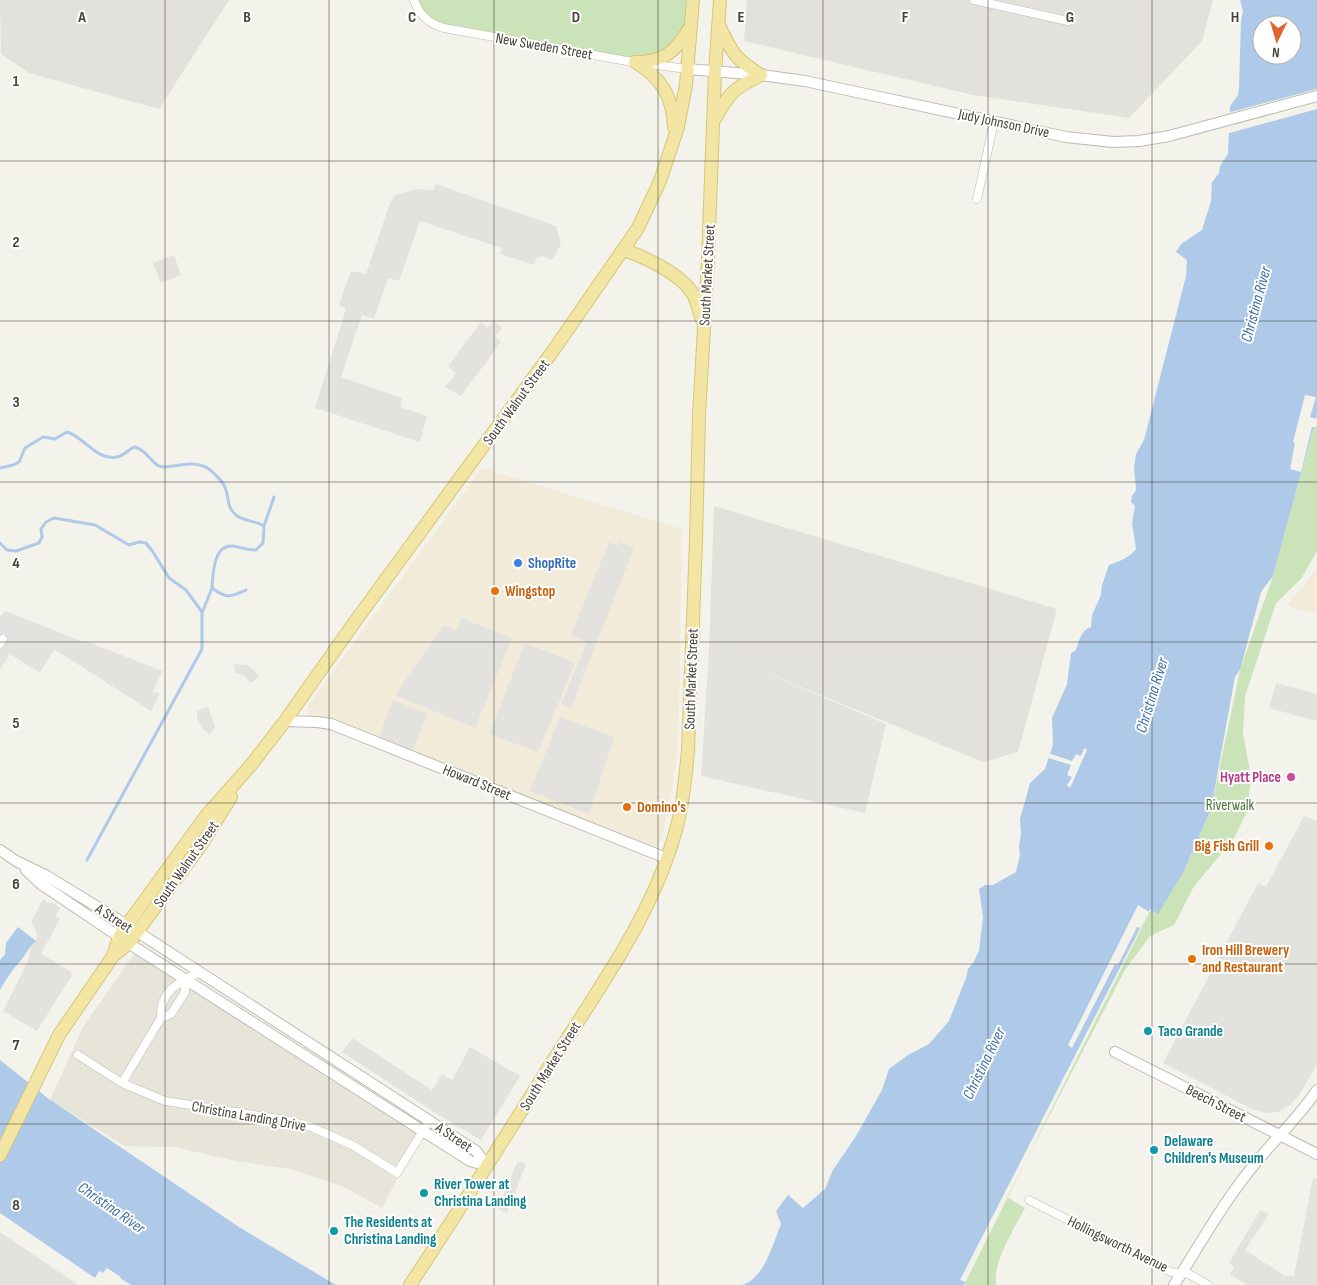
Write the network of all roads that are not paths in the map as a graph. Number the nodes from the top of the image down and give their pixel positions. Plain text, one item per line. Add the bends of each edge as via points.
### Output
1 (414, 0) edge
2 (693, 0) edge
3 (720, 0) edge
4 (974, 0) edge
5 (1068, 21) dead end
6 (718, 25) junction
7 (691, 26) junction
8 (635, 62) junction
9 (688, 70) junction
10 (715, 72) junction
11 (761, 75) junction
12 (1317, 96) edge
13 (714, 121) junction
14 (994, 122) junction
15 (674, 139) junction
16 (977, 199) dead end
17 (624, 250) junction
18 (704, 328) junction
19 (285, 721) junction
20 (0, 850) edge
21 (666, 858) junction
22 (16, 861) junction
23 (132, 928) junction
24 (124, 940) junction
25 (200, 972) junction
26 (185, 979) junction
27 (161, 1018) junction
28 (1115, 1052) dead end
29 (78, 1055) dead end
30 (122, 1083) junction
31 (1317, 1090) edge
32 (429, 1121) junction
33 (423, 1131) junction
34 (1281, 1135) junction
35 (1317, 1154) edge
36 (0, 1155) edge
37 (488, 1166) junction
38 (1029, 1200) dead end
39 (1181, 1273) junction
40 (410, 1285) edge
41 (1174, 1285) edge
42 (1208, 1285) edge

1 - 8 street, New Sweden Street via 428,22 444,28
2 - 7 main road, South Walnut Street
3 - 6 main road, South Market Street
4 - 5 street
6 - 10 main road, South Market Street
6 - 11 main road via 735,56
7 - 8 main road via 668,55 652,61
7 - 9 main road, South Walnut Street
8 - 9 street, New Sweden Street
8 - 15 main road via 649,70 670,98
9 - 10 street, Judy Johnson Drive
9 - 15 main road, South Walnut Street
10 - 11 street, Judy Johnson Drive
10 - 13 main road, South Market Street
11 - 13 main road via 732,91
11 - 14 street, Judy Johnson Drive
12 - 14 street, Judy Johnson Drive via 1158,138 1122,142 1075,138
13 - 18 main road, South Market Street
14 - 16 street
15 - 17 main road, South Walnut Street via 652,199
17 - 18 main road via 674,275 684,284 693,295
17 - 19 main road, South Walnut Street
18 - 21 main road, South Market Street via 686,768 679,818
19 - 21 street, Howard Street via 331,724
19 - 23 main road, South Walnut Street via 205,817
20 - 22 street, A Street
21 - 37 main road, South Market Street via 654,890 621,952
22 - 23 street, A Street via 47,876
22 - 24 street, A Street via 41,884
23 - 24 main road, South Walnut Street
23 - 25 street, A Street
24 - 26 street, A Street
24 - 36 main road, South Walnut Street via 55,1043
25 - 26 street
25 - 32 street, A Street
26 - 27 street via 174,986 160,1007
26 - 27 street via 185,992 171,1014
26 - 33 street, A Street
27 - 30 street
28 - 34 street, Beech Street
29 - 30 street, Christina Landing Drive
30 - 33 street, Christina Landing Drive via 170,1102 300,1123 354,1146 397,1173
31 - 34 street
32 - 33 street, Christina Landing Drive
32 - 37 street, A Street via 476,1151
33 - 37 street, A Street via 472,1163
34 - 35 street, Beech Street
34 - 39 street via 1241,1182
37 - 40 main road, South Market Street
38 - 39 street, Hollingsworth Avenue via 1171,1272
39 - 41 street
39 - 42 street, Hollingsworth Avenue

